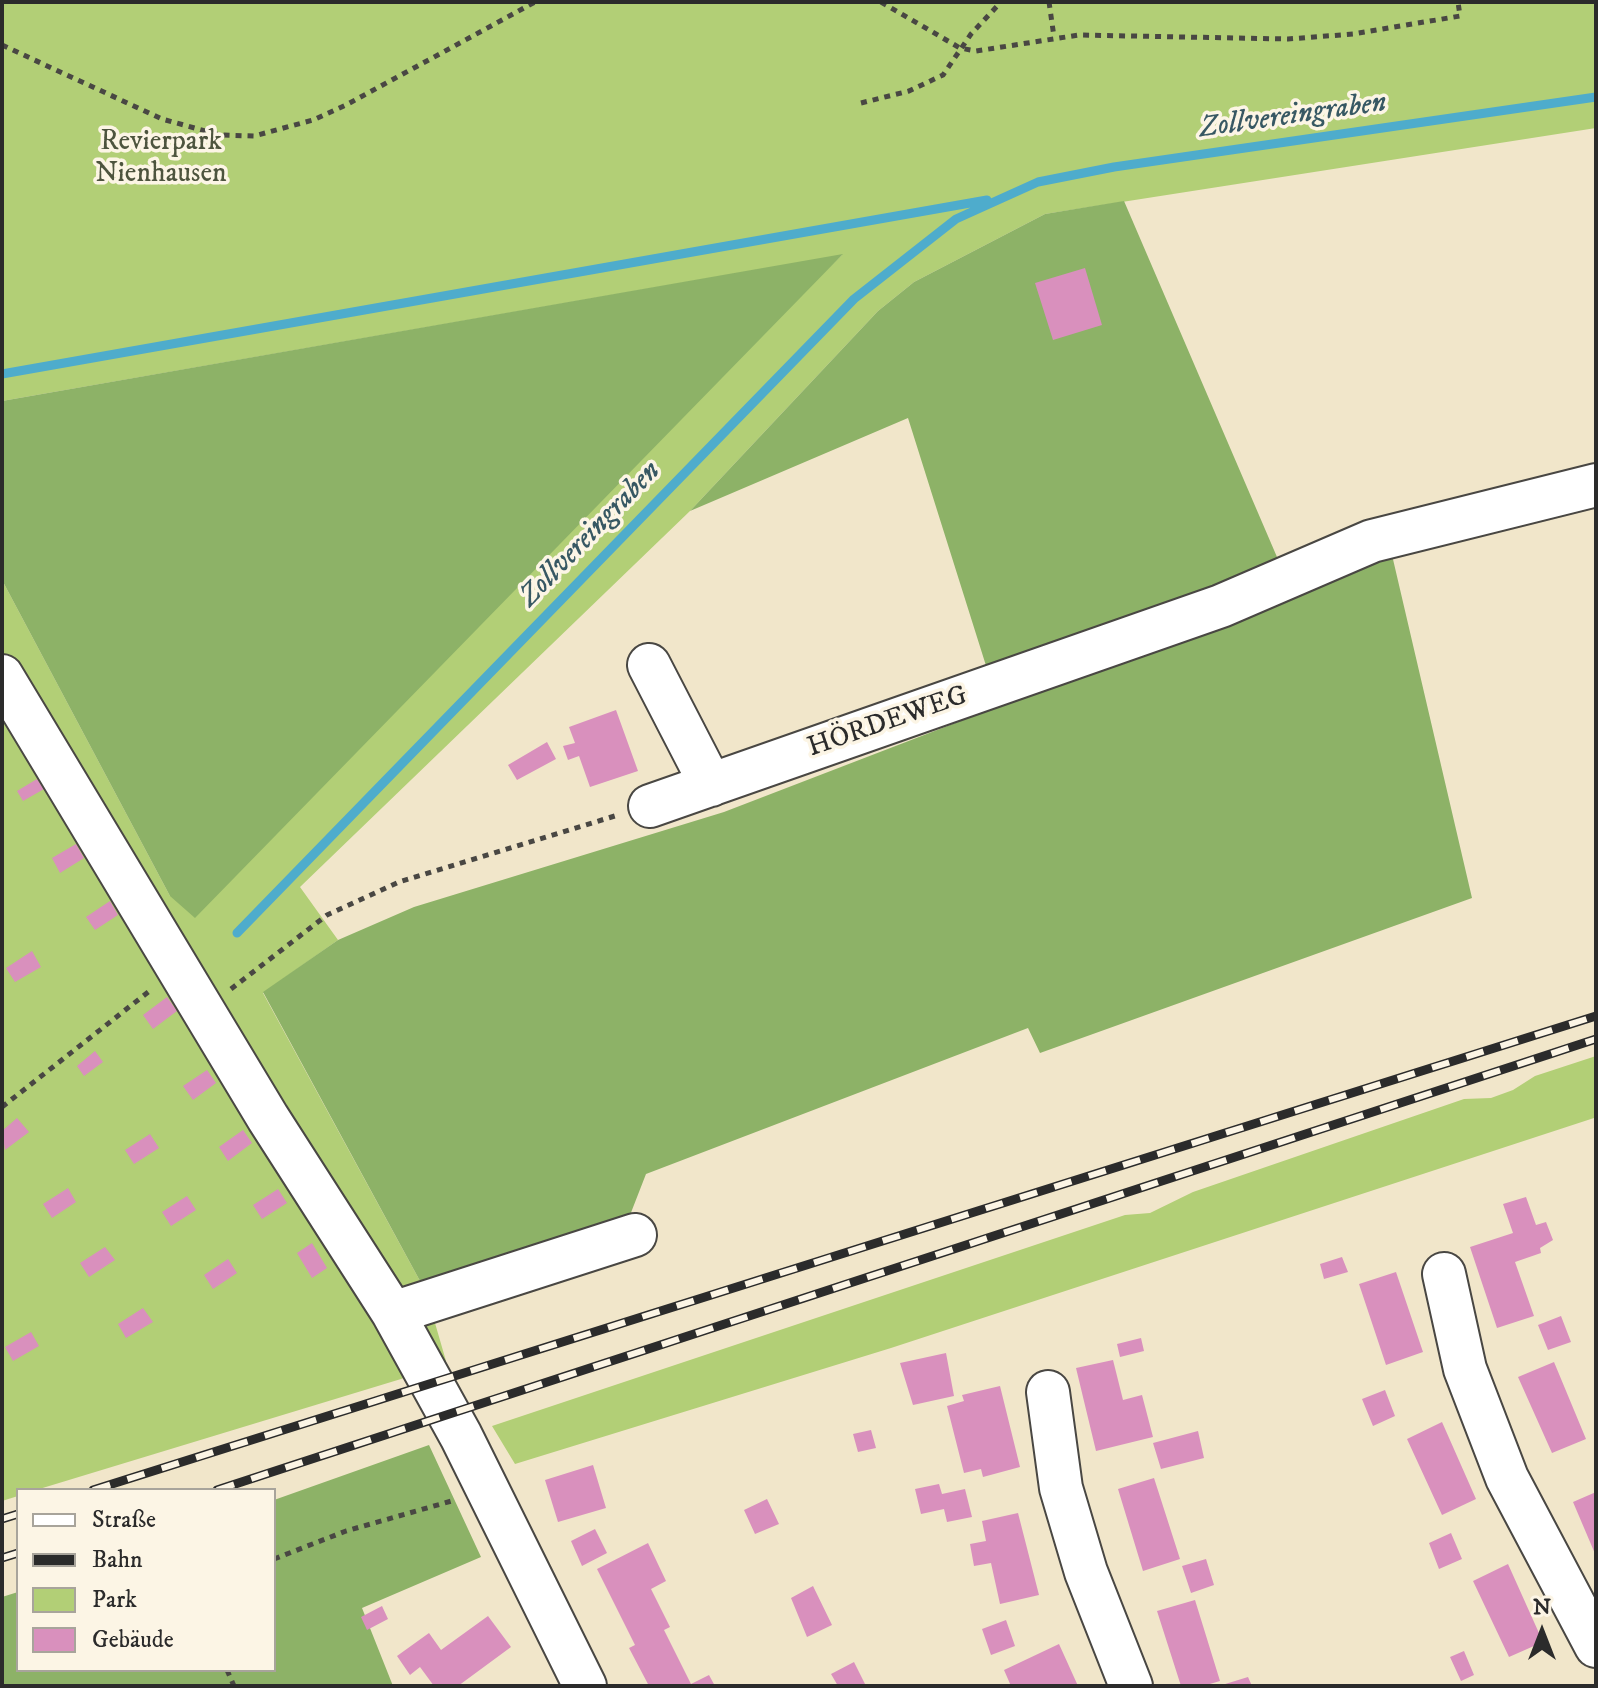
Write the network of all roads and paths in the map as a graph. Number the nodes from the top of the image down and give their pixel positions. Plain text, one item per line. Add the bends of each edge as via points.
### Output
1 (535, 2) edge
2 (881, 2) edge
3 (1001, 2) edge
4 (1049, 2) edge
5 (1458, 2) edge
6 (1054, 37) junction
7 (2, 45) edge
8 (960, 48) junction
9 (861, 103) dead end
10 (1596, 485) edge
11 (649, 665) dead end
12 (2, 676) edge
13 (711, 785) junction
14 (650, 806) joint
15 (179, 967) junction
16 (205, 1009) junction
17 (2, 1107) edge
18 (635, 1235) dead end
19 (1444, 1274) dead end
20 (393, 1313) junction
21 (1048, 1392) dead end
22 (486, 1490) junction
23 (276, 1558) edge
24 (1596, 1646) edge
25 (585, 1686) edge
26 (1131, 1686) edge

1 - 7 path via 346,105 254,136 220,135 162,119
2 - 8 path
3 - 8 path
4 - 6 path
5 - 6 path via 1460,16 1321,37
6 - 8 path via 994,49
8 - 9 path via 951,66 931,83
10 - 13 street, HÖRDEWEG via 1372,541 1221,606
11 - 13 street
12 - 15 street
13 - 14 street, HÖRDEWEG
14 - 16 path via 399,882 327,915
15 - 16 street
15 - 17 path
16 - 20 street
18 - 20 street
19 - 24 street via 1465,1369 1507,1478
20 - 22 street
21 - 26 street via 1061,1488 1086,1572
22 - 23 path via 346,1531
22 - 25 street

